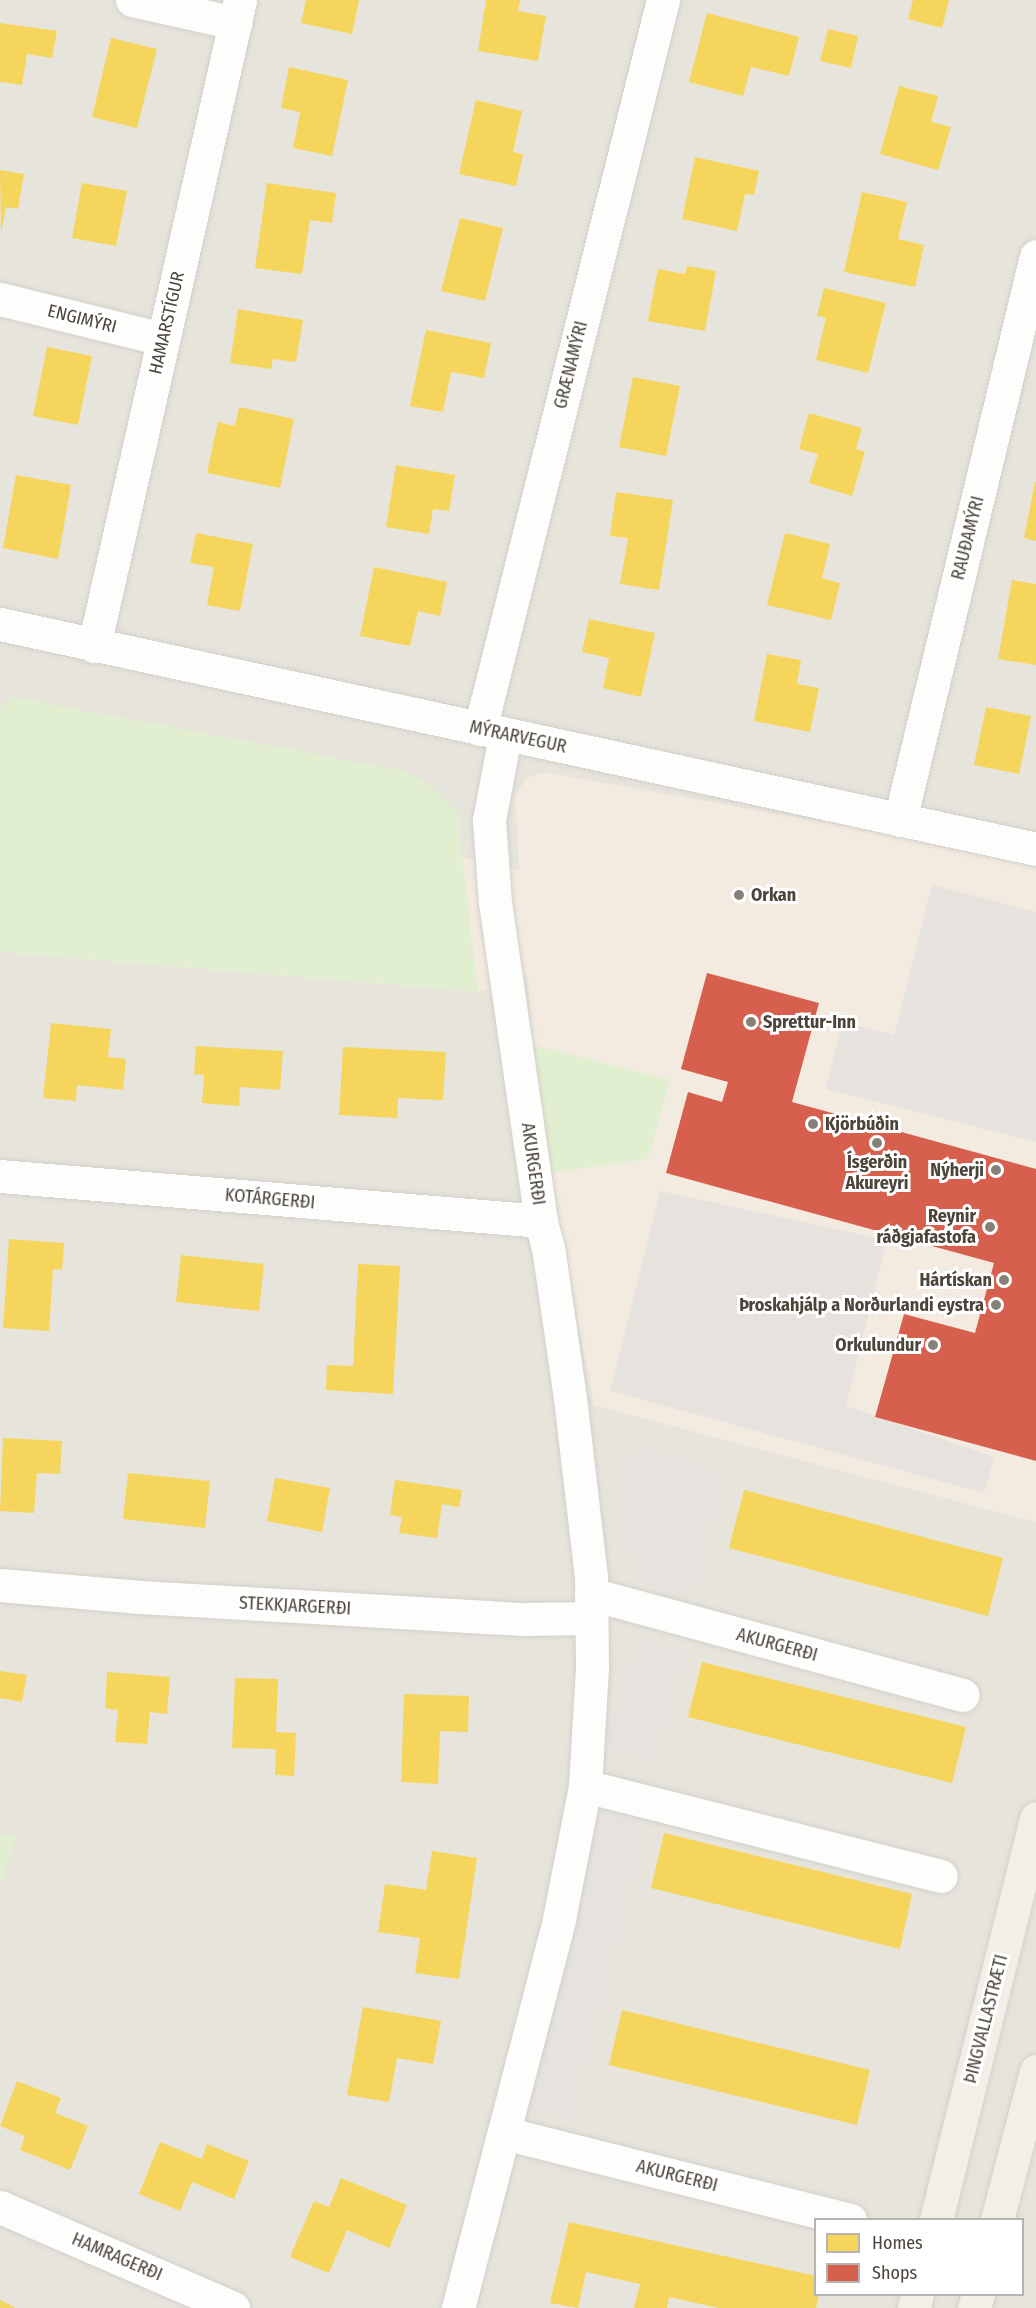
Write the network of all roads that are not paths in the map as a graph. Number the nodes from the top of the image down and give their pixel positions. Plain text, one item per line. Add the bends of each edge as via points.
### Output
1 (132, 0) edge
2 (663, 0) edge
3 (237, 11) edge
4 (1036, 256) edge
5 (0, 299) edge
6 (164, 339) junction
7 (0, 624) edge
8 (94, 646) junction
9 (492, 732) junction
10 (900, 820) junction
11 (1036, 849) edge
12 (0, 1176) edge
13 (541, 1221) junction
14 (0, 1585) edge
15 (591, 1606) junction
16 (963, 1695) dead end
17 (585, 1786) junction
18 (1036, 1818) edge
19 (941, 1876) dead end
20 (1036, 2071) edge
21 (504, 2133) junction
22 (0, 2207) edge
23 (842, 2218) edge
24 (936, 2218) edge
25 (998, 2218) edge
26 (233, 2308) edge
27 (459, 2308) edge

1 - 3 street
2 - 9 street, GRÆNAMÝRI
3 - 6 street, HAMARSTÍGUR
4 - 10 street, RAUÐAMÝRI
5 - 6 street, ENGIMÝRI
6 - 8 street, HAMARSTÍGUR
7 - 8 street, MÝRARVEGUR
8 - 9 street, MÝRARVEGUR
9 - 10 street, MÝRARVEGUR
9 - 13 street, AKURGERÐI via 489,820 495,902
10 - 11 street, MÝRARVEGUR
12 - 13 street, KOTÁRGERÐI
13 - 15 street, AKURGERÐI via 570,1398
14 - 15 street, STEKKJARGERÐI via 511,1618
15 - 16 street, AKURGERÐI
15 - 17 street, AKURGERÐI via 592,1667
17 - 19 street
17 - 21 street, AKURGERÐI via 559,1919
18 - 24 main road, ÞINGVALLASTRÆTI
20 - 25 main road
21 - 23 street, AKURGERÐI
21 - 27 street, AKURGERÐI
22 - 26 street, HAMRAGERÐI

